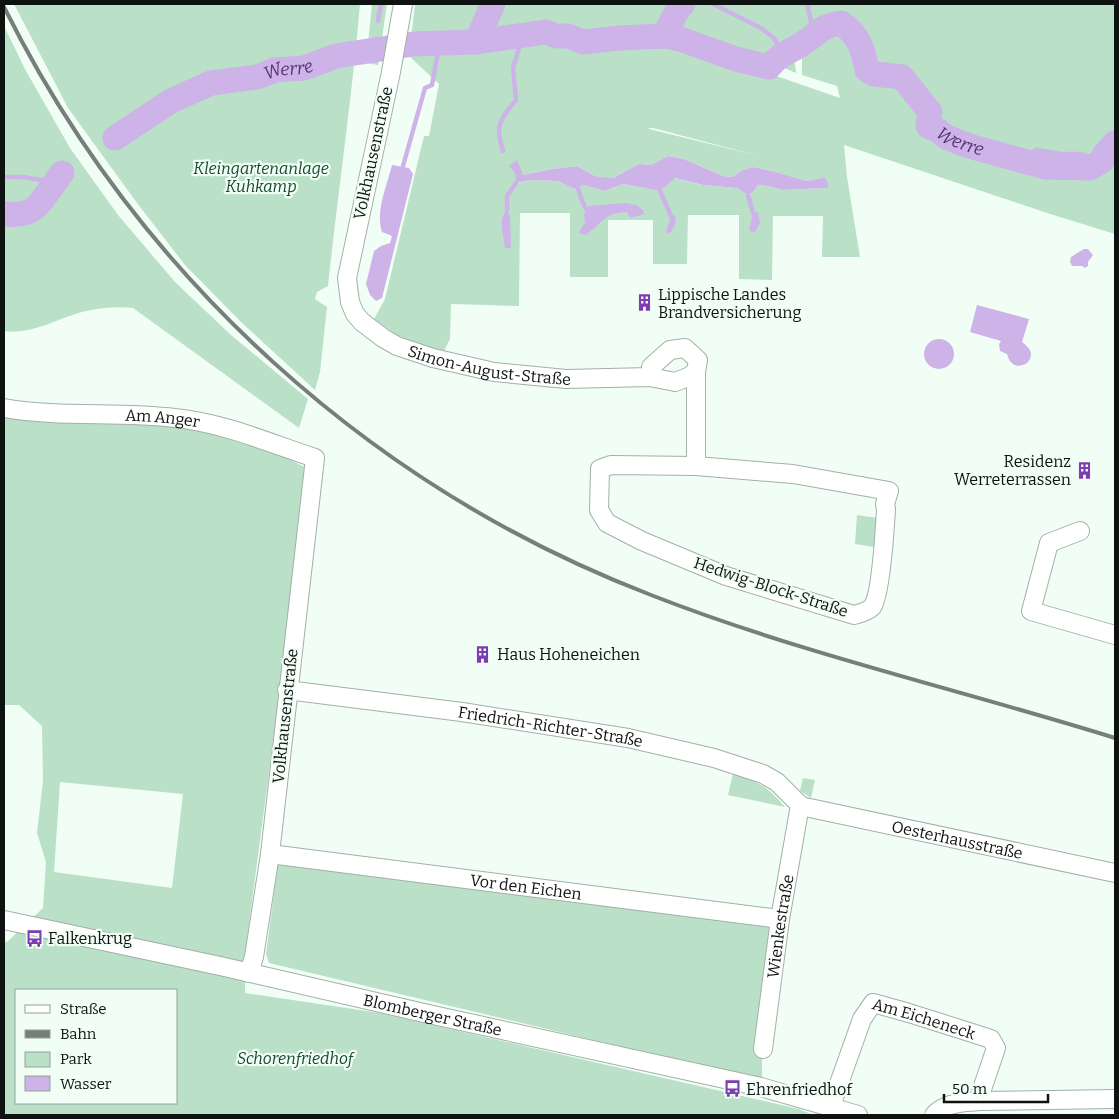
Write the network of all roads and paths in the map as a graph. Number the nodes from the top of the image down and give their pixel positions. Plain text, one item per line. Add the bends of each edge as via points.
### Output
1 (402, 8) edge
2 (350, 302) joint
3 (696, 372) junction
4 (650, 377) junction
5 (4, 408) edge
6 (315, 458) joint
7 (696, 466) junction
8 (1080, 531) dead end
9 (1115, 635) edge
10 (287, 690) junction
11 (800, 806) junction
12 (270, 854) junction
13 (1115, 873) edge
14 (780, 919) junction
15 (4, 920) edge
16 (249, 973) junction
17 (763, 1049) dead end
18 (1115, 1099) edge
19 (978, 1101) junction
20 (831, 1106) junction
21 (858, 1115) edge
22 (934, 1115) edge

1 - 2 street, Volkhausenstraße via 349,264
2 - 4 street, Simon-August-Straße via 362,322 383,338 433,358 494,372 566,379
3 - 4 street, Simon-August-Straße via 674,382
3 - 4 street via 698,360 685,348 670,350 661,357 651,367
3 - 7 street
5 - 6 street, Am Anger via 29,413 175,418 210,423
6 - 10 street, Volkhausenstraße
7 - 7 street, Hedwig-Block-Straße via 793,474 889,491 873,606 854,615 726,576 607,523 599,510 600,468 611,465
8 - 9 street via 1049,543 1031,611
10 - 11 street, Friedrich-Richter-Straße via 462,712 628,738 714,758 763,774 777,782
10 - 12 street, Volkhausenstraße
11 - 13 street, Oesterhausstraße
11 - 14 street, Wienkestraße
12 - 14 street, Vor den Eichen
12 - 16 street, Volkhausenstraße
14 - 17 street, Wienkestraße
15 - 16 street, Blomberger Straße
16 - 20 street, Blomberger Straße via 761,1087
18 - 19 street
19 - 20 street, Am Eicheneck via 996,1048 991,1039 873,1003 862,1019
19 - 22 street via 947,1105
20 - 21 street, Blomberger Straße

